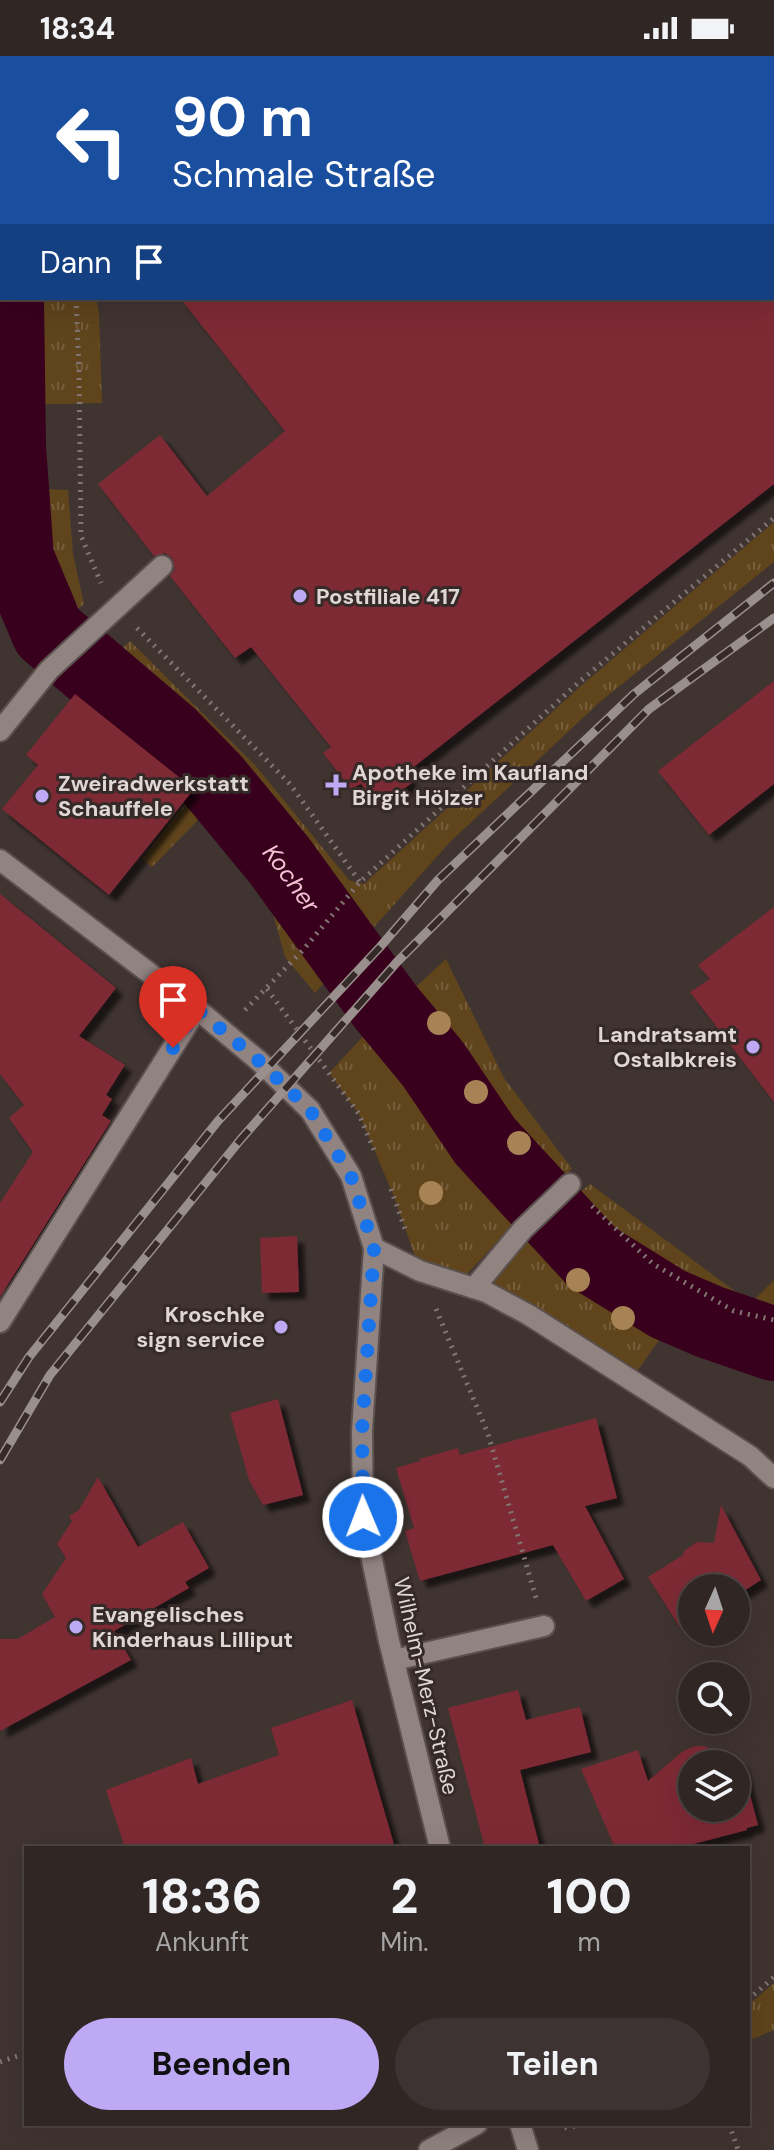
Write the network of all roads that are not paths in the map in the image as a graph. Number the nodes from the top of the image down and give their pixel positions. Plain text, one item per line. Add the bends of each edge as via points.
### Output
1 (162, 566) dead end
2 (0, 731) edge
3 (0, 860) edge
4 (197, 1009) junction
5 (570, 1184) road end
6 (374, 1248) junction
7 (474, 1288) junction
8 (0, 1322) edge
9 (774, 1478) edge
10 (544, 1626) road end
11 (394, 1660) junction
12 (440, 1846) edge
13 (473, 2126) edge
14 (521, 2126) edge
15 (429, 2150) edge
16 (528, 2150) edge

1 - 2 street via 49,670
3 - 4 street, Wilhelm-Merz-Straße
4 - 6 street, Wilhelm-Merz-Straße via 310,1110 351,1176
4 - 8 street
5 - 7 street via 523,1229
6 - 7 street via 420,1271
6 - 11 street, Wilhelm-Merz-Straße via 362,1431 363,1517
7 - 9 street via 529,1315 750,1456
10 - 11 street
11 - 12 street, Wilhelm-Merz-Straße
13 - 15 street
14 - 16 street

